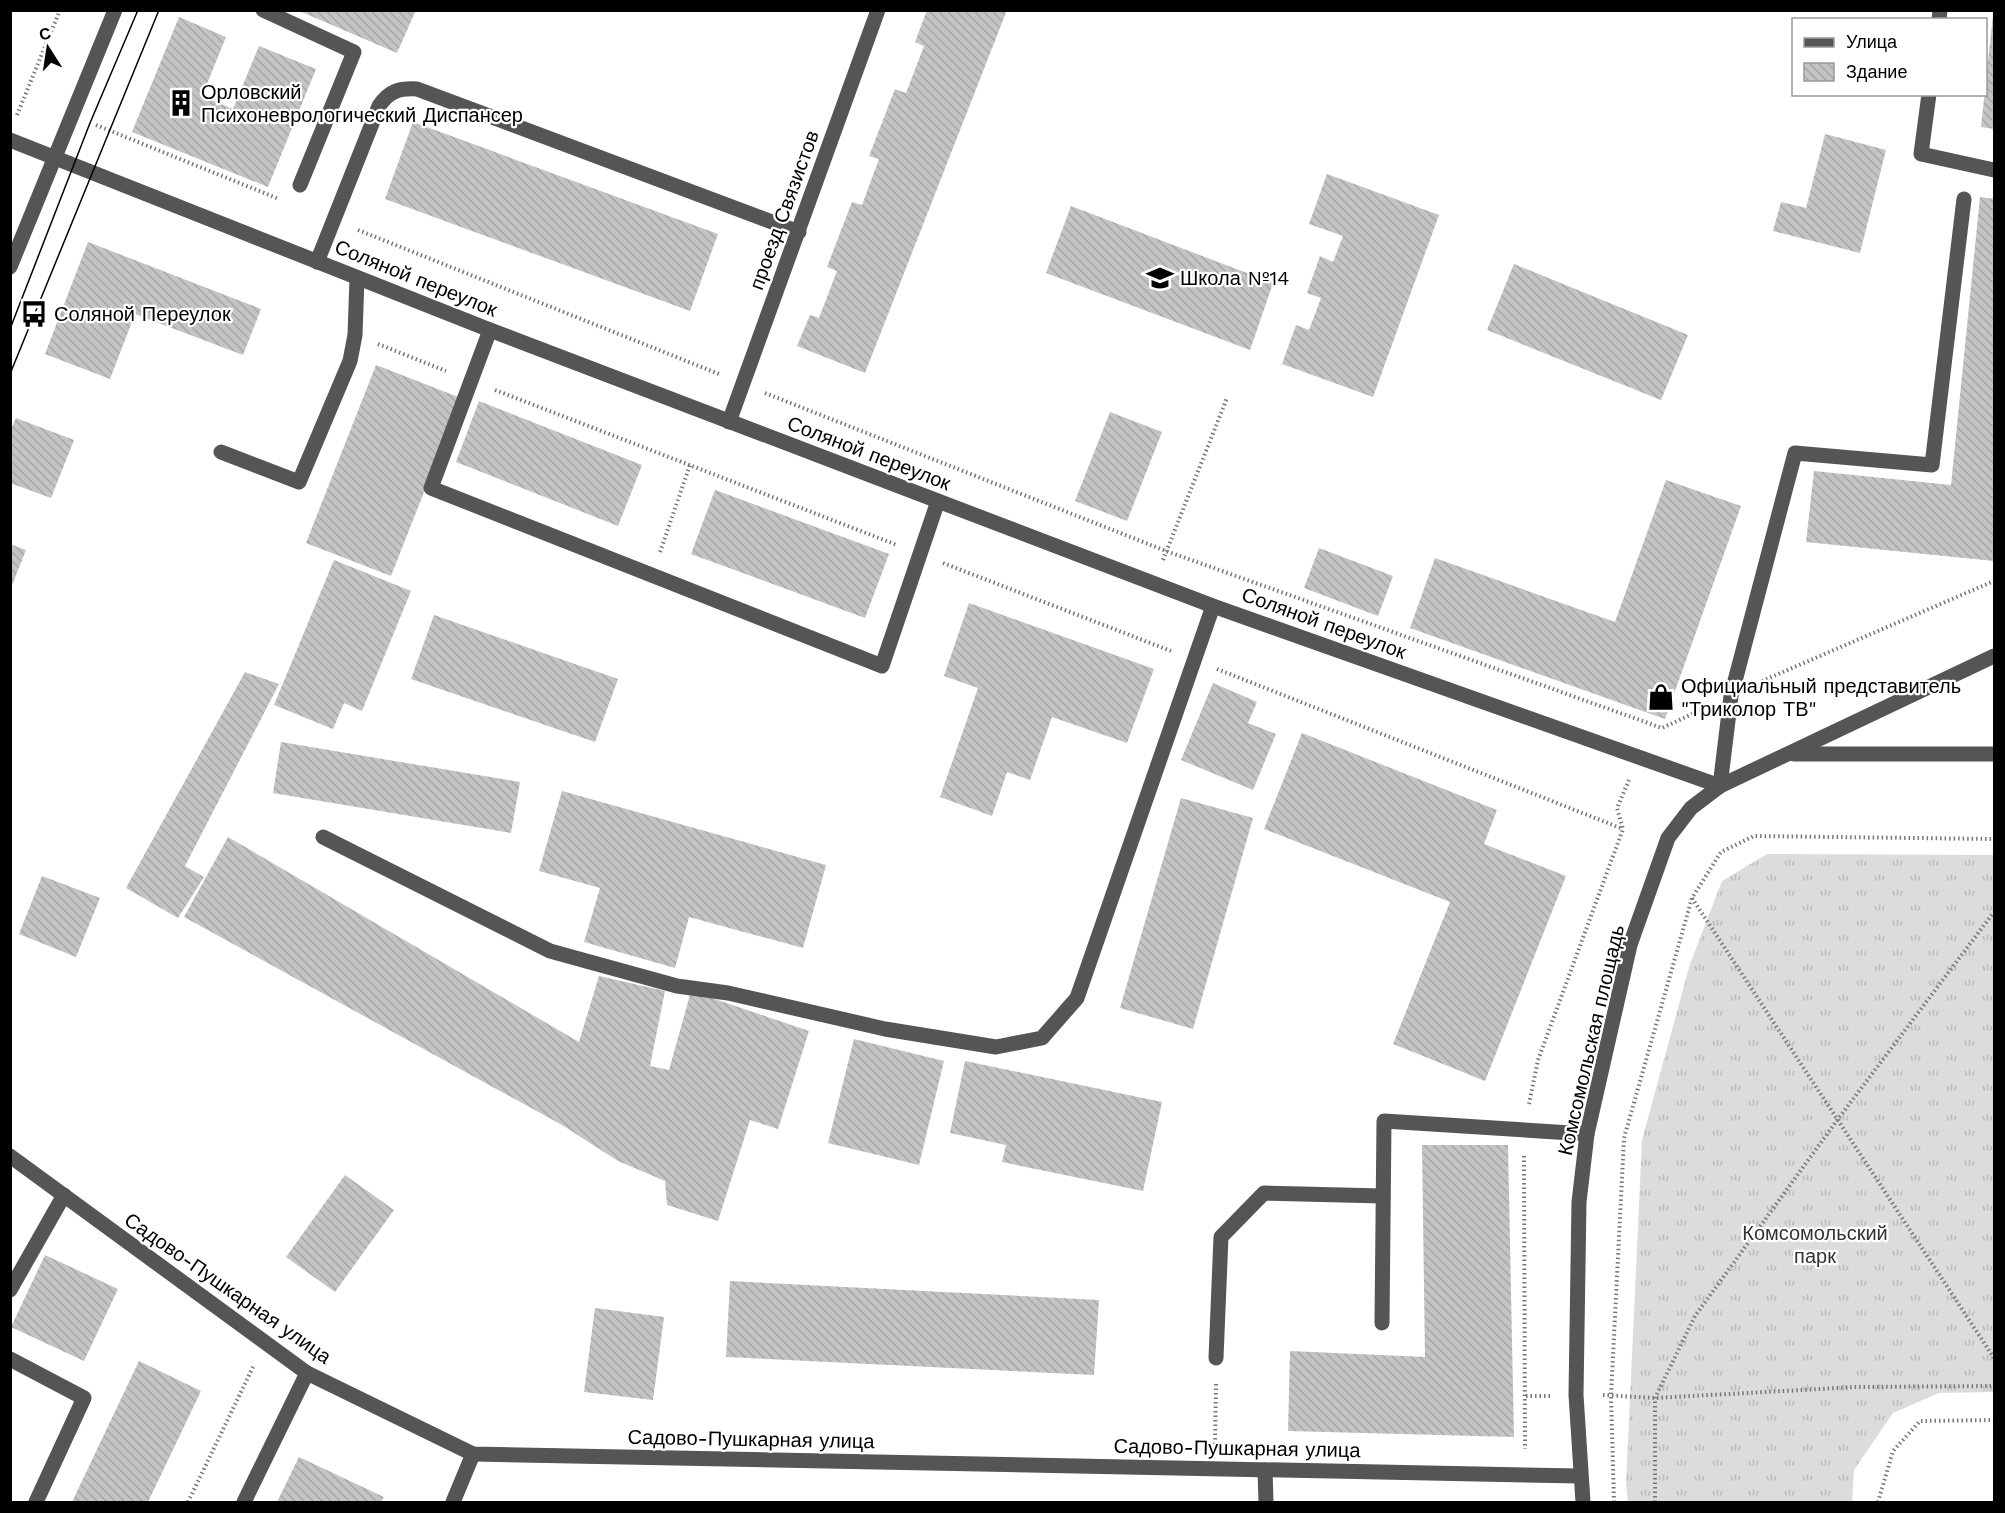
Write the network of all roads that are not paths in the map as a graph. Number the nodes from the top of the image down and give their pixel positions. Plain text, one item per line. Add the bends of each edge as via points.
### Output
1 (116, 10) edge
2 (263, 10) edge
3 (878, 10) edge
4 (1929, 96) edge
5 (10, 140) edge
6 (57, 157) junction
7 (1995, 171) edge
8 (300, 185) dead end
9 (1964, 199) dead end
10 (799, 232) junction
11 (317, 262) junction
12 (10, 267) edge
13 (357, 278) junction
14 (490, 330) junction
15 (729, 422) junction
16 (221, 452) dead end
17 (938, 501) junction
18 (1213, 606) junction
19 (1995, 656) edge
20 (1790, 754) junction
21 (1995, 754) edge
22 (1720, 786) junction
23 (323, 837) dead end
24 (1587, 1134) junction
25 (10, 1156) edge
26 (64, 1195) junction
27 (1383, 1196) junction
28 (10, 1290) edge
29 (1382, 1323) dead end
30 (1216, 1358) road end
31 (10, 1359) edge
32 (307, 1373) junction
33 (472, 1454) junction
34 (1265, 1470) junction
35 (1580, 1476) junction
36 (36, 1503) edge
37 (244, 1503) edge
38 (453, 1503) edge
39 (1266, 1503) edge
40 (1583, 1503) edge

1 - 6 street
2 - 8 street via 354,52
3 - 10 street, проезд Связистов
4 - 7 street via 1921,154
5 - 6 street, Соляной переулок
6 - 11 street, Соляной переулок
6 - 12 street
9 - 22 street via 1932,465 1795,453 1731,696
10 - 11 street via 417,89 405,88 386,96 379,106
10 - 15 street, проезд Связистов
11 - 13 street, Соляной переулок
13 - 14 street, Соляной переулок
13 - 16 street via 350,361 299,482
14 - 15 street, Соляной переулок
14 - 17 street via 431,488 882,666
15 - 17 street, Соляной переулок
17 - 18 street, Соляной переулок
18 - 22 street, Соляной переулок
18 - 23 street via 1077,998 1042,1038 996,1047 885,1029 728,993 677,986 550,951
19 - 20 street
20 - 21 street, Комсомольская площадь
20 - 22 street, Комсомольская площадь
22 - 24 street, Комсомольская площадь via 1691,808 1668,838 1630,945
24 - 27 street via 1383,1121
24 - 35 street, Комсомольская площадь via 1579,1202 1576,1395
25 - 26 street, Садово-Пушкарная улица
26 - 28 street
26 - 32 street, Садово-Пушкарная улица
27 - 29 street
27 - 30 street via 1264,1193 1221,1237
31 - 36 street via 84,1398
32 - 33 street, Садово-Пушкарная улица
32 - 37 street
33 - 34 street, Садово-Пушкарная улица
33 - 38 street
34 - 35 street, Садово-Пушкарная улица
34 - 39 street
35 - 40 street, Комсомольская площадь

